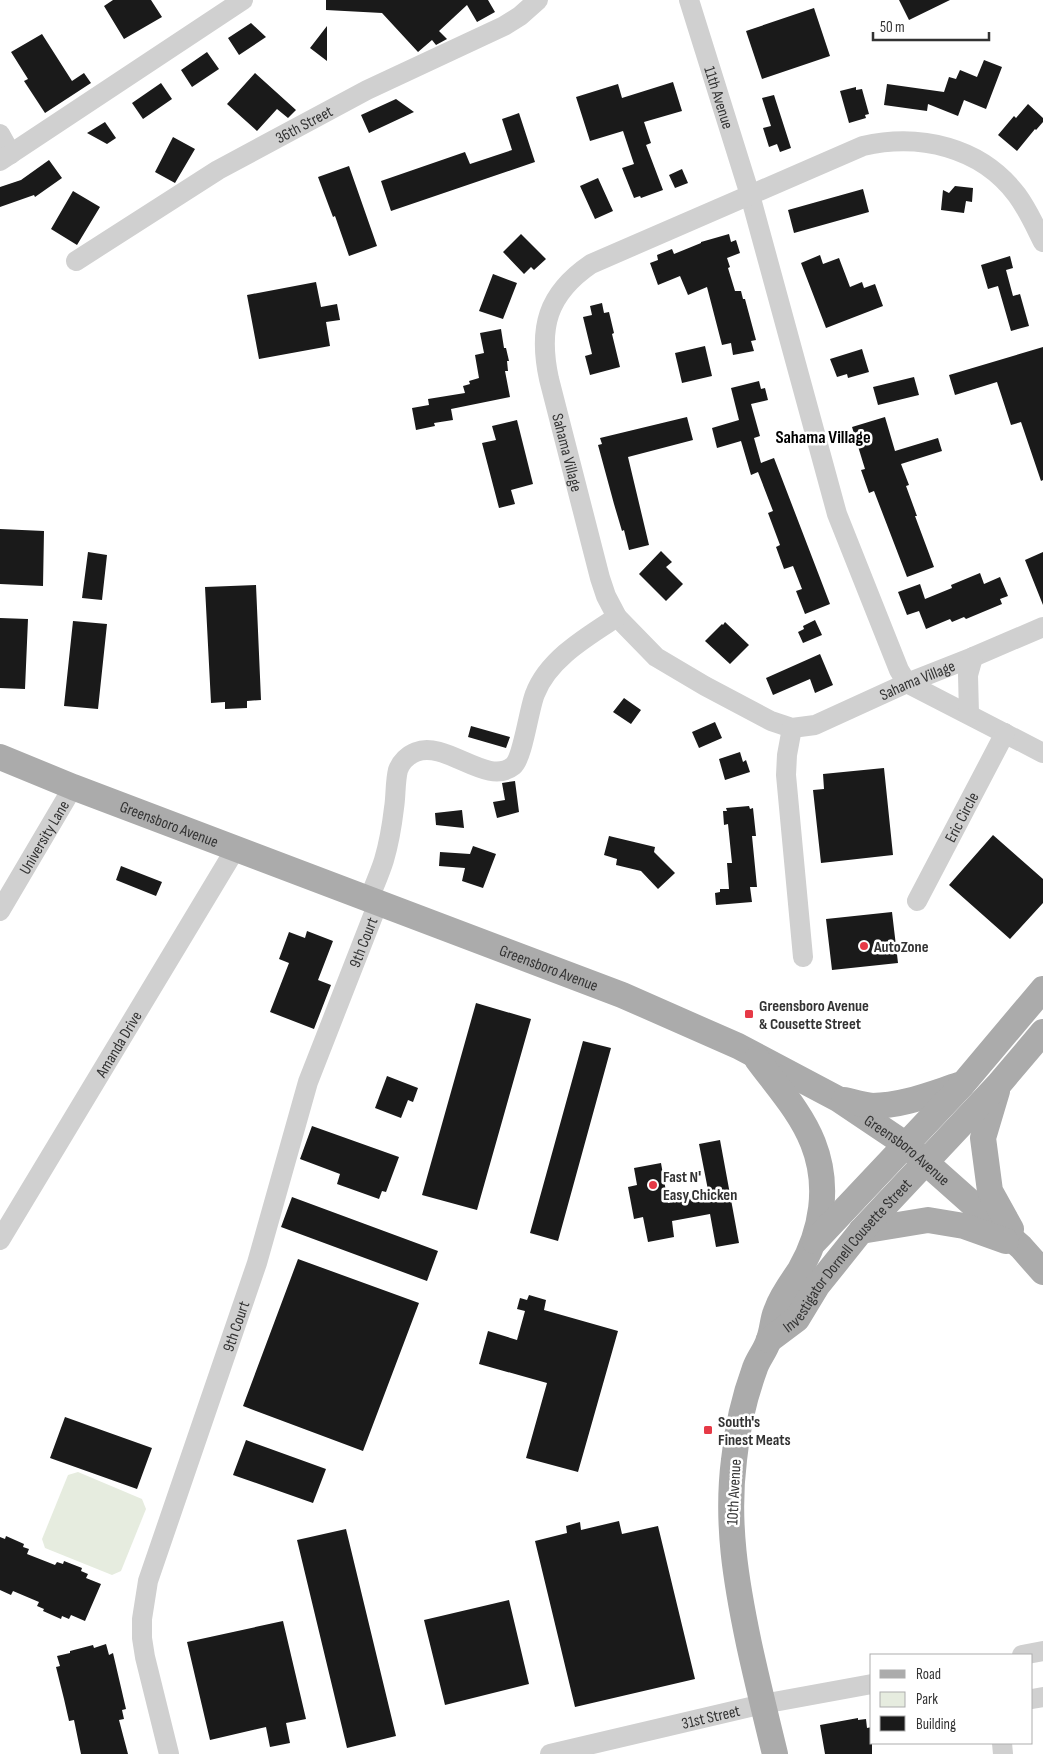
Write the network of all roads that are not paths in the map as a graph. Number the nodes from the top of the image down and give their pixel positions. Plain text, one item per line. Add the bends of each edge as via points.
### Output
1 (243, 0) edge
2 (538, 0) edge
3 (689, 0) edge
4 (217, 7) edge
5 (0, 134) edge
6 (6, 157) edge
7 (750, 195) junction
8 (1043, 242) edge
9 (76, 261) dead end
10 (617, 617) junction
11 (1043, 627) edge
12 (973, 657) junction
13 (907, 683) junction
14 (969, 714) junction
15 (792, 728) junction
16 (1005, 733) junction
17 (1043, 753) edge
18 (0, 757) edge
19 (73, 787) junction
20 (236, 848) junction
21 (373, 901) junction
22 (917, 901) dead end
23 (0, 911) edge
24 (803, 958) dead end
25 (1043, 988) edge
26 (1043, 1032) edge
27 (753, 1054) junction
28 (963, 1084) junction
29 (999, 1084) junction
30 (838, 1099) junction
31 (905, 1144) junction
32 (926, 1162) junction
33 (861, 1231) junction
34 (0, 1240) edge
35 (814, 1242) junction
36 (1021, 1247) junction
37 (1043, 1272) edge
38 (769, 1340) junction
39 (1043, 1651) edge
40 (1027, 1654) edge
41 (870, 1684) edge
42 (762, 1704) junction
43 (169, 1754) edge
44 (550, 1754) edge
45 (775, 1754) edge

1 - 4 street
2 - 9 street, 36th Street via 504,26 367,90 218,170
3 - 7 street, 11th Avenue
4 - 6 street
5 - 6 street
7 - 8 street, Sahama Village via 863,146 919,141 956,149 989,166 1016,194
7 - 10 street, Sahama Village via 591,264 563,289 546,322 545,361 549,379 600,578
7 - 13 street via 838,514 898,670
10 - 15 street, Sahama Village via 656,657 672,668 771,721
10 - 21 street, 9th Court via 571,649 545,676 535,692 520,754 514,765 504,771 487,770 438,752 420,750 408,755 398,770 388,844
11 - 12 street, Sahama Village
12 - 13 street, Sahama Village
12 - 14 street via 968,675
13 - 14 street
13 - 15 street, Sahama Village via 815,725
14 - 16 street
15 - 24 street via 786,775
16 - 17 street
16 - 22 street, Eric Circle
18 - 19 main road, Greensboro Avenue
19 - 20 main road, Greensboro Avenue
19 - 23 street, University Lane
20 - 21 main road, Greensboro Avenue
20 - 34 street, Amanda Drive
21 - 27 main road, Greensboro Avenue via 622,995
21 - 43 street, 9th Court via 308,1082 257,1263 148,1581 142,1638
25 - 28 main road, Investigator Dornell Cousette Street
26 - 29 main road, Investigator Dornell Cousette Street
27 - 30 main road, Greensboro Avenue
27 - 35 main road via 805,1126 819,1161 823,1195
28 - 30 main road via 895,1104 870,1106
28 - 31 main road, Investigator Dornell Cousette Street
29 - 32 main road, Investigator Dornell Cousette Street
29 - 36 main road via 983,1138 984,1147 990,1190
30 - 31 main road, Greensboro Avenue
31 - 32 main road, Greensboro Avenue
31 - 35 main road, Investigator Dornell Cousette Street
32 - 33 main road, Investigator Dornell Cousette Street
32 - 36 main road, Greensboro Avenue
33 - 36 main road via 928,1220 964,1226
33 - 38 main road, Investigator Dornell Cousette Street via 817,1286 797,1318
35 - 38 main road, 10th Avenue via 776,1309
36 - 37 main road, Greensboro Avenue
38 - 42 main road, 10th Avenue via 751,1380 740,1423 730,1514 738,1589
39 - 40 street
41 - 42 street, 31st Street
42 - 44 street, 31st Street
42 - 45 main road, 10th Avenue

